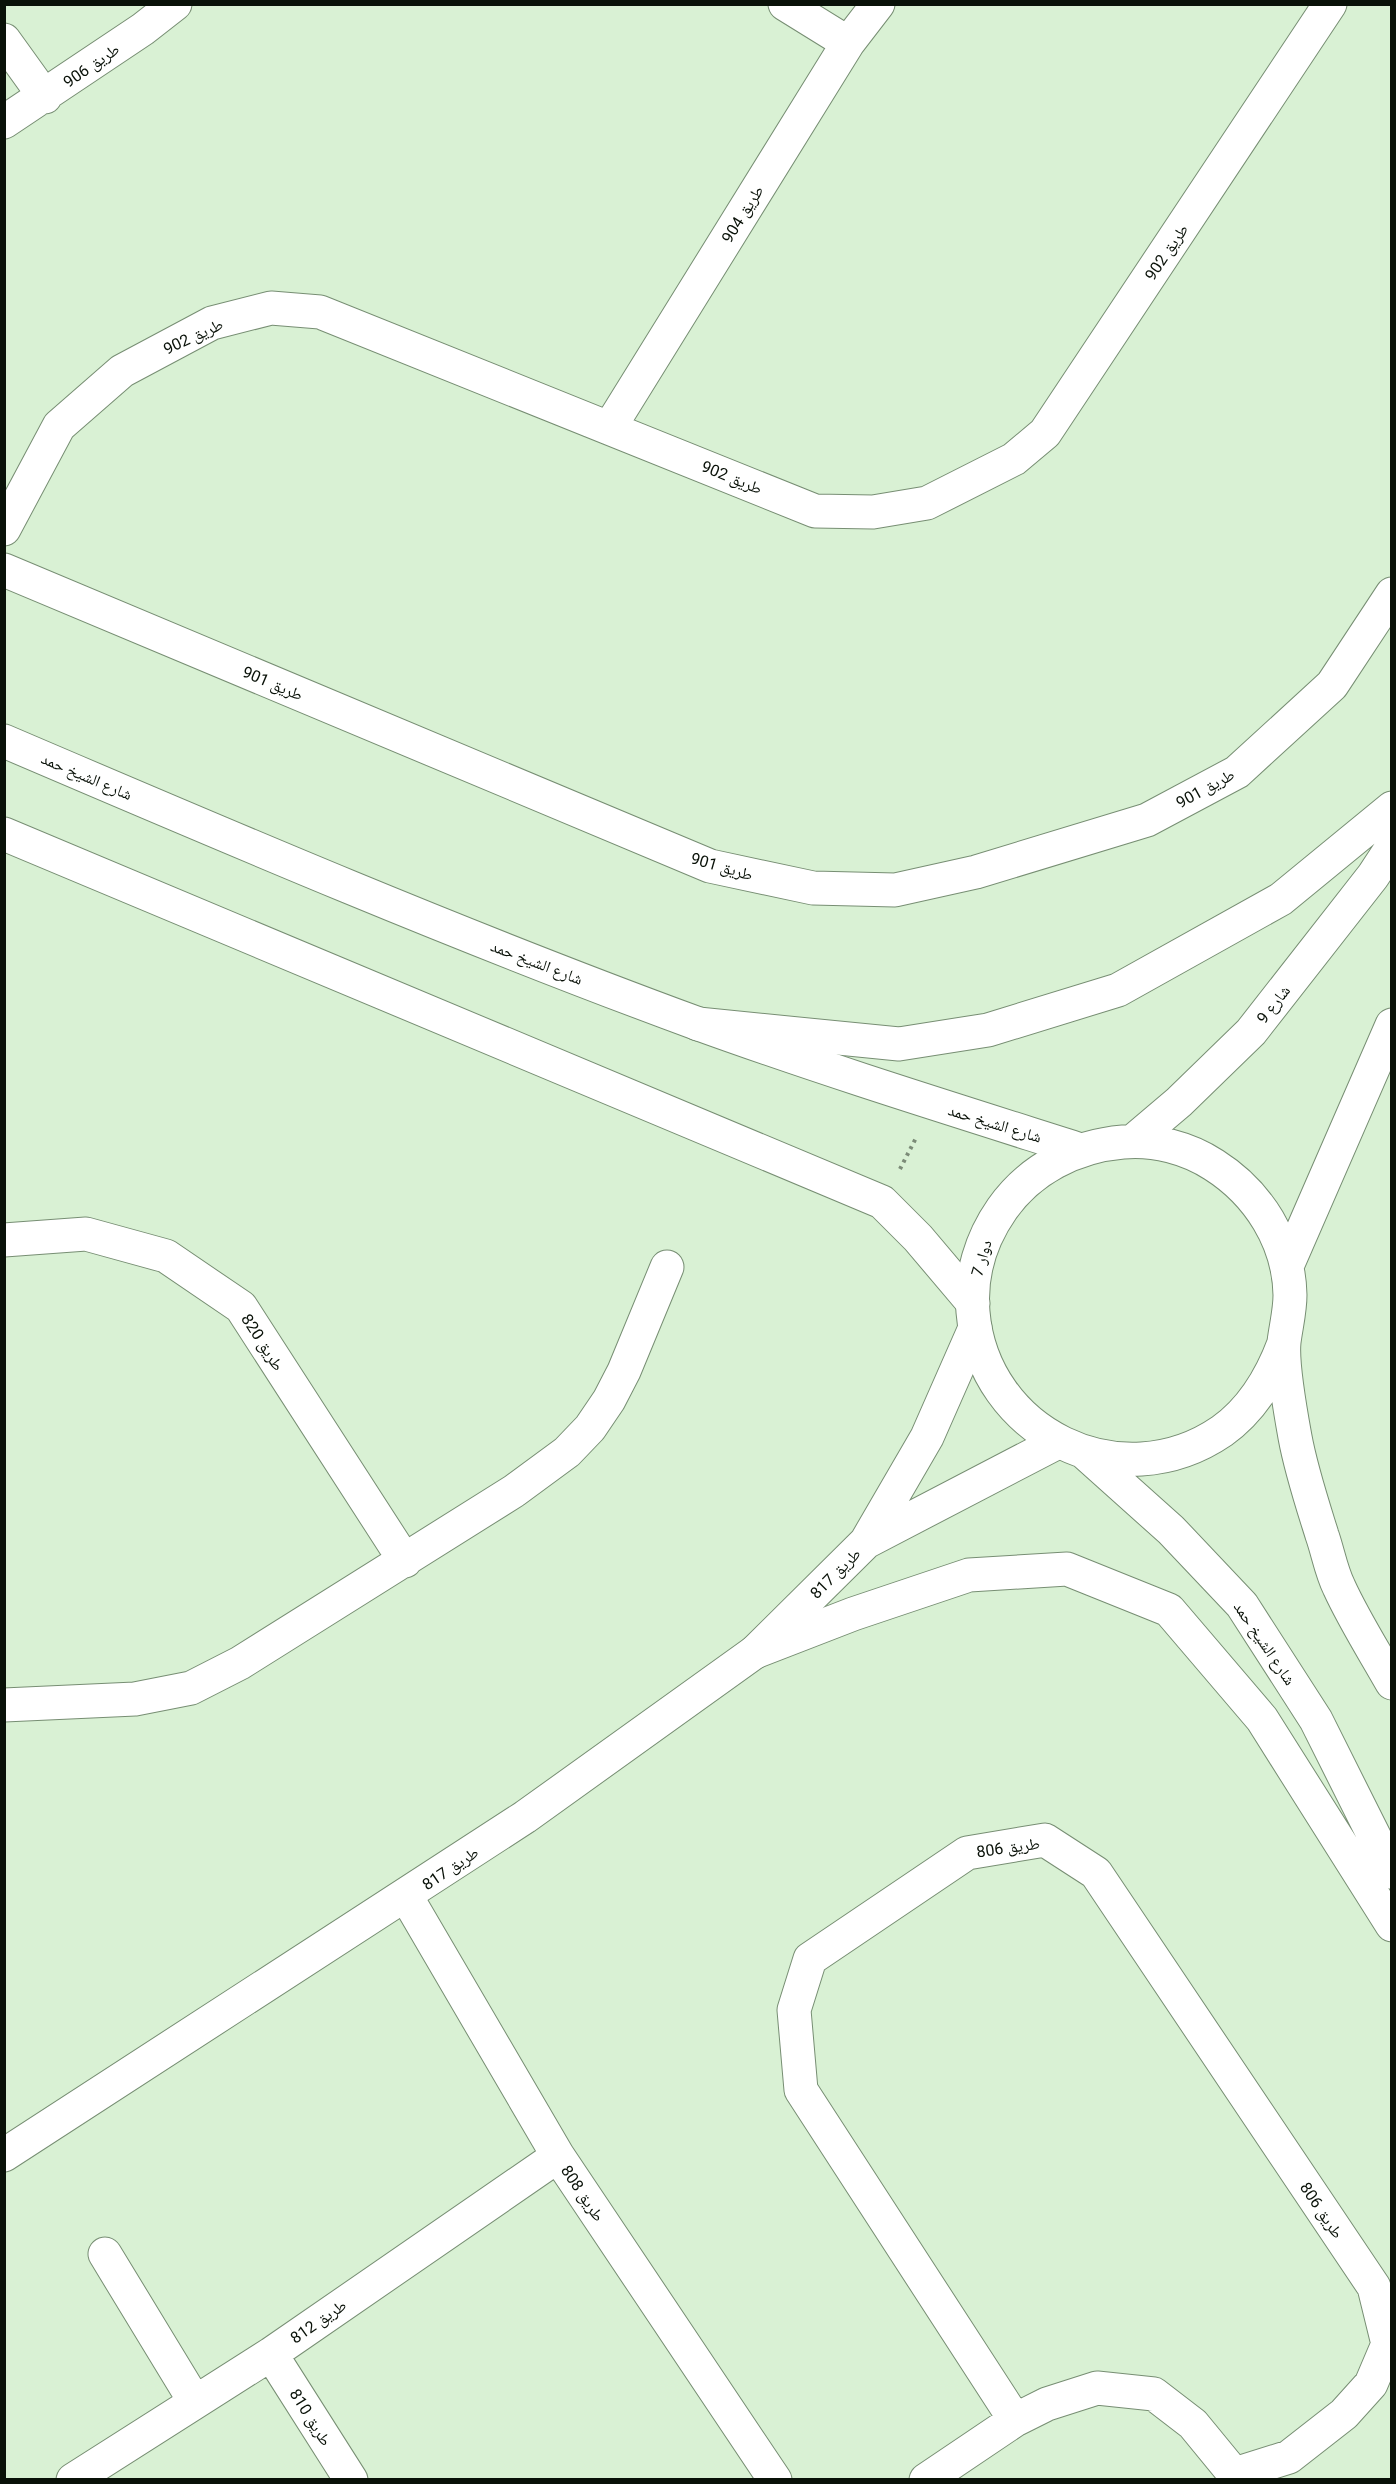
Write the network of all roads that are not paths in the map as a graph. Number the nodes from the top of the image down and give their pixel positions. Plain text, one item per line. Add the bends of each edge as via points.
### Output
1 (175, 4) edge
2 (785, 4) edge
3 (878, 4) edge
4 (1330, 4) edge
5 (4, 40) edge
6 (848, 43) junction
7 (45, 97) junction
8 (4, 122) edge
9 (610, 427) junction
10 (4, 529) edge
11 (4, 570) edge
12 (1392, 594) edge
13 (4, 741) edge
14 (1392, 808) edge
15 (4, 834) edge
16 (1392, 847) edge
17 (698, 1024) junction
18 (1392, 1025) edge
19 (1133, 1141) junction
20 (1081, 1150) junction
21 (4, 1240) edge
22 (1287, 1266) junction
23 (668, 1267) dead end
24 (974, 1316) junction
25 (1284, 1343) junction
26 (1071, 1447) junction
27 (866, 1542) junction
28 (405, 1561) junction
29 (755, 1652) junction
30 (1392, 1683) edge
31 (4, 1705) edge
32 (1392, 1872) edge
33 (406, 1896) junction
34 (1392, 1925) edge
35 (4, 2155) edge
36 (558, 2156) junction
37 (105, 2254) dead end
38 (271, 2354) junction
39 (195, 2402) junction
40 (1015, 2420) junction
41 (1237, 2477) edge
42 (73, 2480) edge
43 (351, 2480) edge
44 (775, 2480) edge
45 (926, 2480) edge

1 - 7 street, طريق 906
2 - 6 street
3 - 6 street, طريق 904
4 - 9 street, طريق 902 via 1046,433 1014,459 927,503 873,512 815,511
5 - 7 street
6 - 9 street, طريق 904
7 - 8 street, طريق 906
9 - 10 street, طريق 902 via 320,312 271,308 212,323 122,371 59,426
11 - 12 street, طريق 901 via 710,866 813,888 895,890 976,872 1147,820 1237,772 1332,685
13 - 17 street, شارع الشيخ حمد via 353,890
14 - 17 street via 1281,899 1118,990 988,1030 899,1044
15 - 24 street via 882,1202 918,1238
16 - 19 street, شارع 9 via 1251,1032
17 - 20 street, شارع الشيخ حمد
18 - 22 street
19 - 20 street, دوار 7
19 - 22 street, دوار 7 via 1180,1149 1229,1174 1266,1215
20 - 24 street, دوار 7 via 1047,1167 1010,1198 993,1222 981,1247 974,1276
21 - 28 street, طريق 820 via 86,1234 166,1256 241,1307
22 - 25 street, دوار 7 via 1289,1318
23 - 28 street via 624,1371 590,1428 541,1473
24 - 26 street, دوار 7 via 982,1354 1011,1405 1033,1426
24 - 27 street, طريق 817 via 927,1437
25 - 26 street, دوار 7 via 1275,1368 1255,1398 1222,1431 1197,1444 1171,1454 1144,1458 1114,1458
25 - 30 street via 1295,1435 1338,1586
26 - 27 street, طريق 817
26 - 32 street, شارع الشيخ حمد via 1171,1530 1242,1605 1316,1720
27 - 29 street, طريق 817
28 - 31 street via 240,1663 190,1688 135,1699
29 - 33 street, طريق 817 via 634,1742
29 - 34 street via 969,1575 1067,1569 1169,1610 1262,1719
33 - 35 street, طريق 817
33 - 36 street, طريق 808
36 - 38 street, طريق 812
36 - 44 street, طريق 808
37 - 39 street
38 - 39 street, طريق 812
38 - 43 street, طريق 810
39 - 42 street, طريق 812
40 - 41 street, طريق 806 via 1047,2404 1097,2388 1154,2394 1192,2424
40 - 41 street, طريق 806 via 801,2090 794,2010 810,1959 820,1952 967,1853 1045,1840 1096,1873 1374,2287 1388,2344 1371,2384 1344,2414 1289,2457
40 - 45 street, طريق 806

